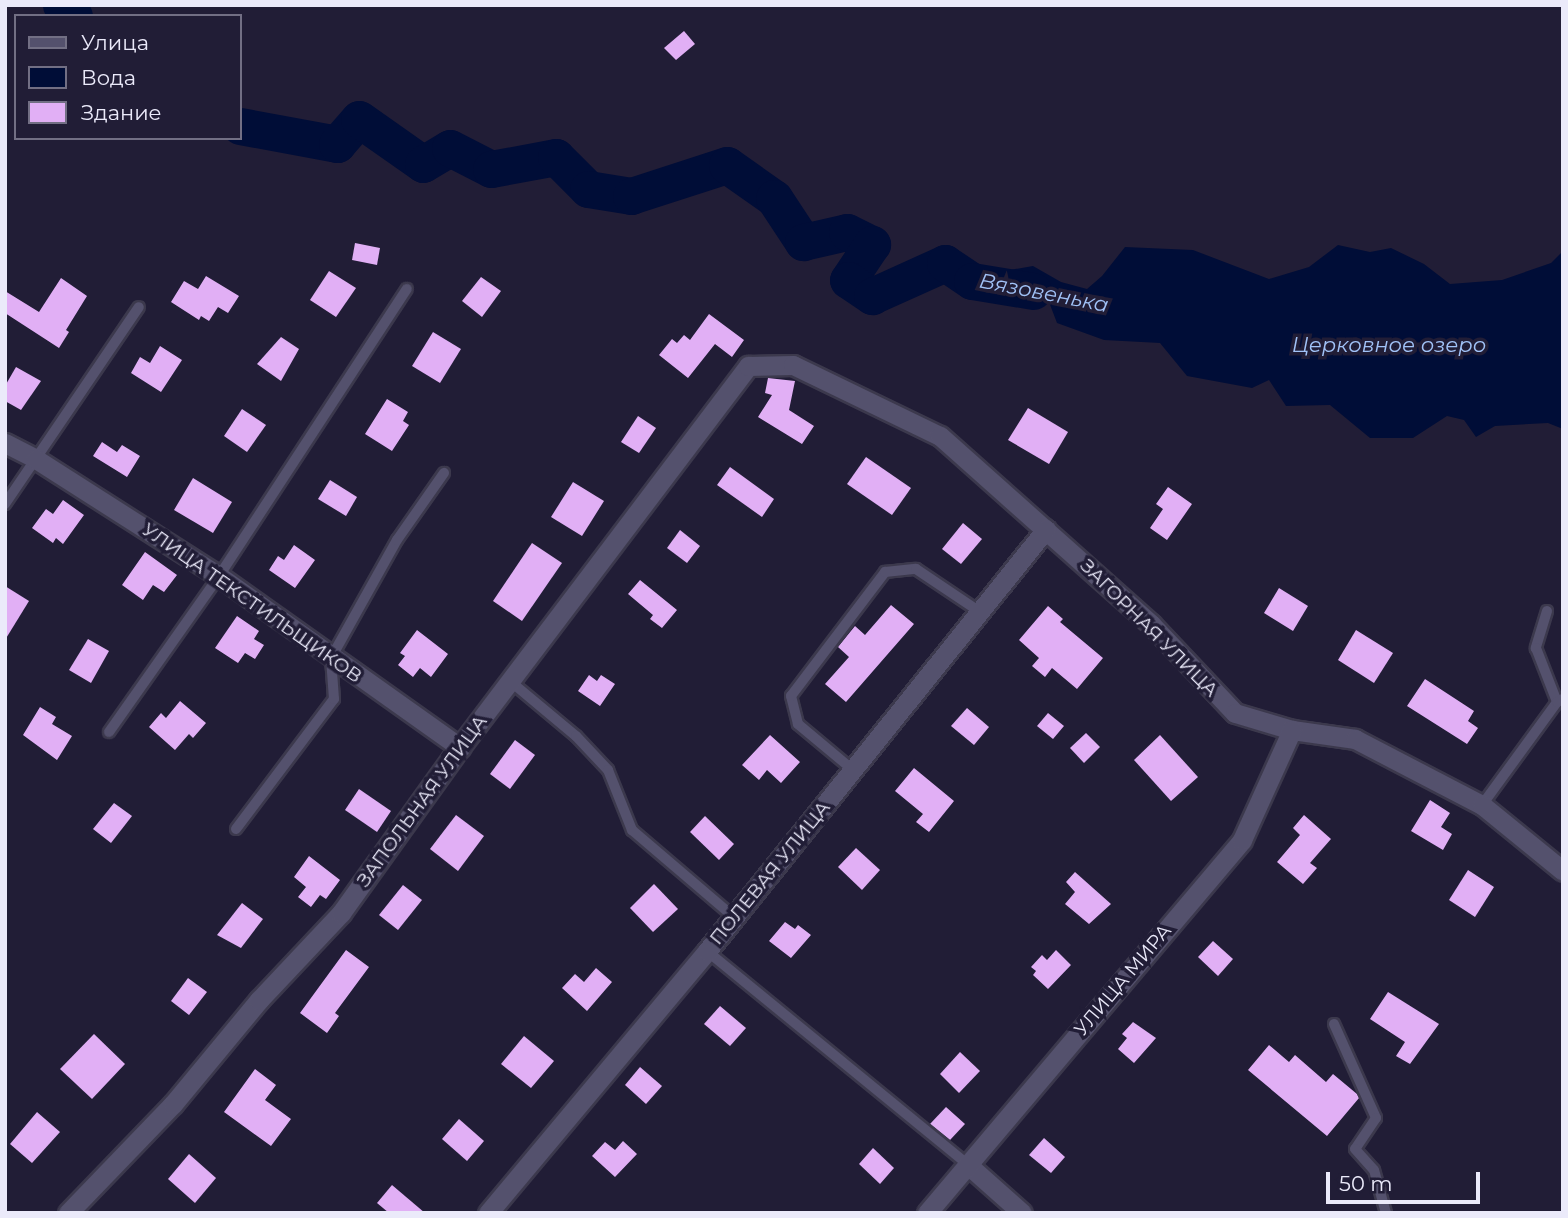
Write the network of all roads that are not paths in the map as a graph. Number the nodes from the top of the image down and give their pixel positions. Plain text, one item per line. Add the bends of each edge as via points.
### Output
1 (408, 289) dead end
2 (139, 307) dead end
3 (748, 366) joint
4 (5, 443) edge
5 (37, 459) junction
6 (444, 473) dead end
7 (5, 504) edge
8 (1046, 529) junction
9 (219, 576) junction
10 (1547, 611) dead end
11 (980, 612) junction
12 (331, 658) junction
13 (510, 681) junction
14 (1560, 700) edge
15 (1293, 730) junction
16 (109, 732) dead end
17 (460, 747) junction
18 (853, 770) junction
19 (1482, 805) junction
20 (236, 829) dead end
21 (1563, 871) edge
22 (734, 918) junction
23 (707, 951) junction
24 (1334, 1024) dead end
25 (968, 1165) junction
26 (68, 1213) edge
27 (488, 1213) edge
28 (926, 1213) edge
29 (1022, 1213) edge
30 (1386, 1213) edge

1 - 9 lane
2 - 5 lane
3 - 8 street, ЗАГОРНАЯ УЛИЦА via 793,365 940,436
3 - 13 street, ЗАПОЛЬНАЯ УЛИЦА
4 - 5 street, УЛИЦА ТЕКСТИЛЬЩИКОВ
5 - 7 lane
5 - 9 street, УЛИЦА ТЕКСТИЛЬЩИКОВ
6 - 12 lane via 397,540
8 - 11 street, ПОЛЕВАЯ УЛИЦА
8 - 15 street, ЗАГОРНАЯ УЛИЦА via 1151,624 1235,713
9 - 12 street, УЛИЦА ТЕКСТИЛЬЩИКОВ
9 - 16 lane
10 - 14 lane via 1536,648
11 - 18 street, ПОЛЕВАЯ УЛИЦА
11 - 18 lane via 916,569 885,572 791,696 798,724
12 - 17 street, УЛИЦА ТЕКСТИЛЬЩИКОВ
12 - 20 lane via 334,699
13 - 17 street, ЗАПОЛЬНАЯ УЛИЦА
13 - 22 lane via 576,736 608,770 632,830
14 - 19 lane
15 - 19 street, ЗАГОРНАЯ УЛИЦА via 1355,739
15 - 25 street, УЛИЦА МИРА via 1242,840
17 - 26 street, ЗАПОЛЬНАЯ УЛИЦА via 341,913 258,1000 173,1104
18 - 22 street, ПОЛЕВАЯ УЛИЦА
19 - 21 street, ЗАГОРНАЯ УЛИЦА
22 - 23 street, ПОЛЕВАЯ УЛИЦА
23 - 25 lane
23 - 27 street, ПОЛЕВАЯ УЛИЦА
24 - 30 lane via 1376,1118 1355,1149 1374,1170
25 - 28 street, УЛИЦА МИРА
25 - 29 street

